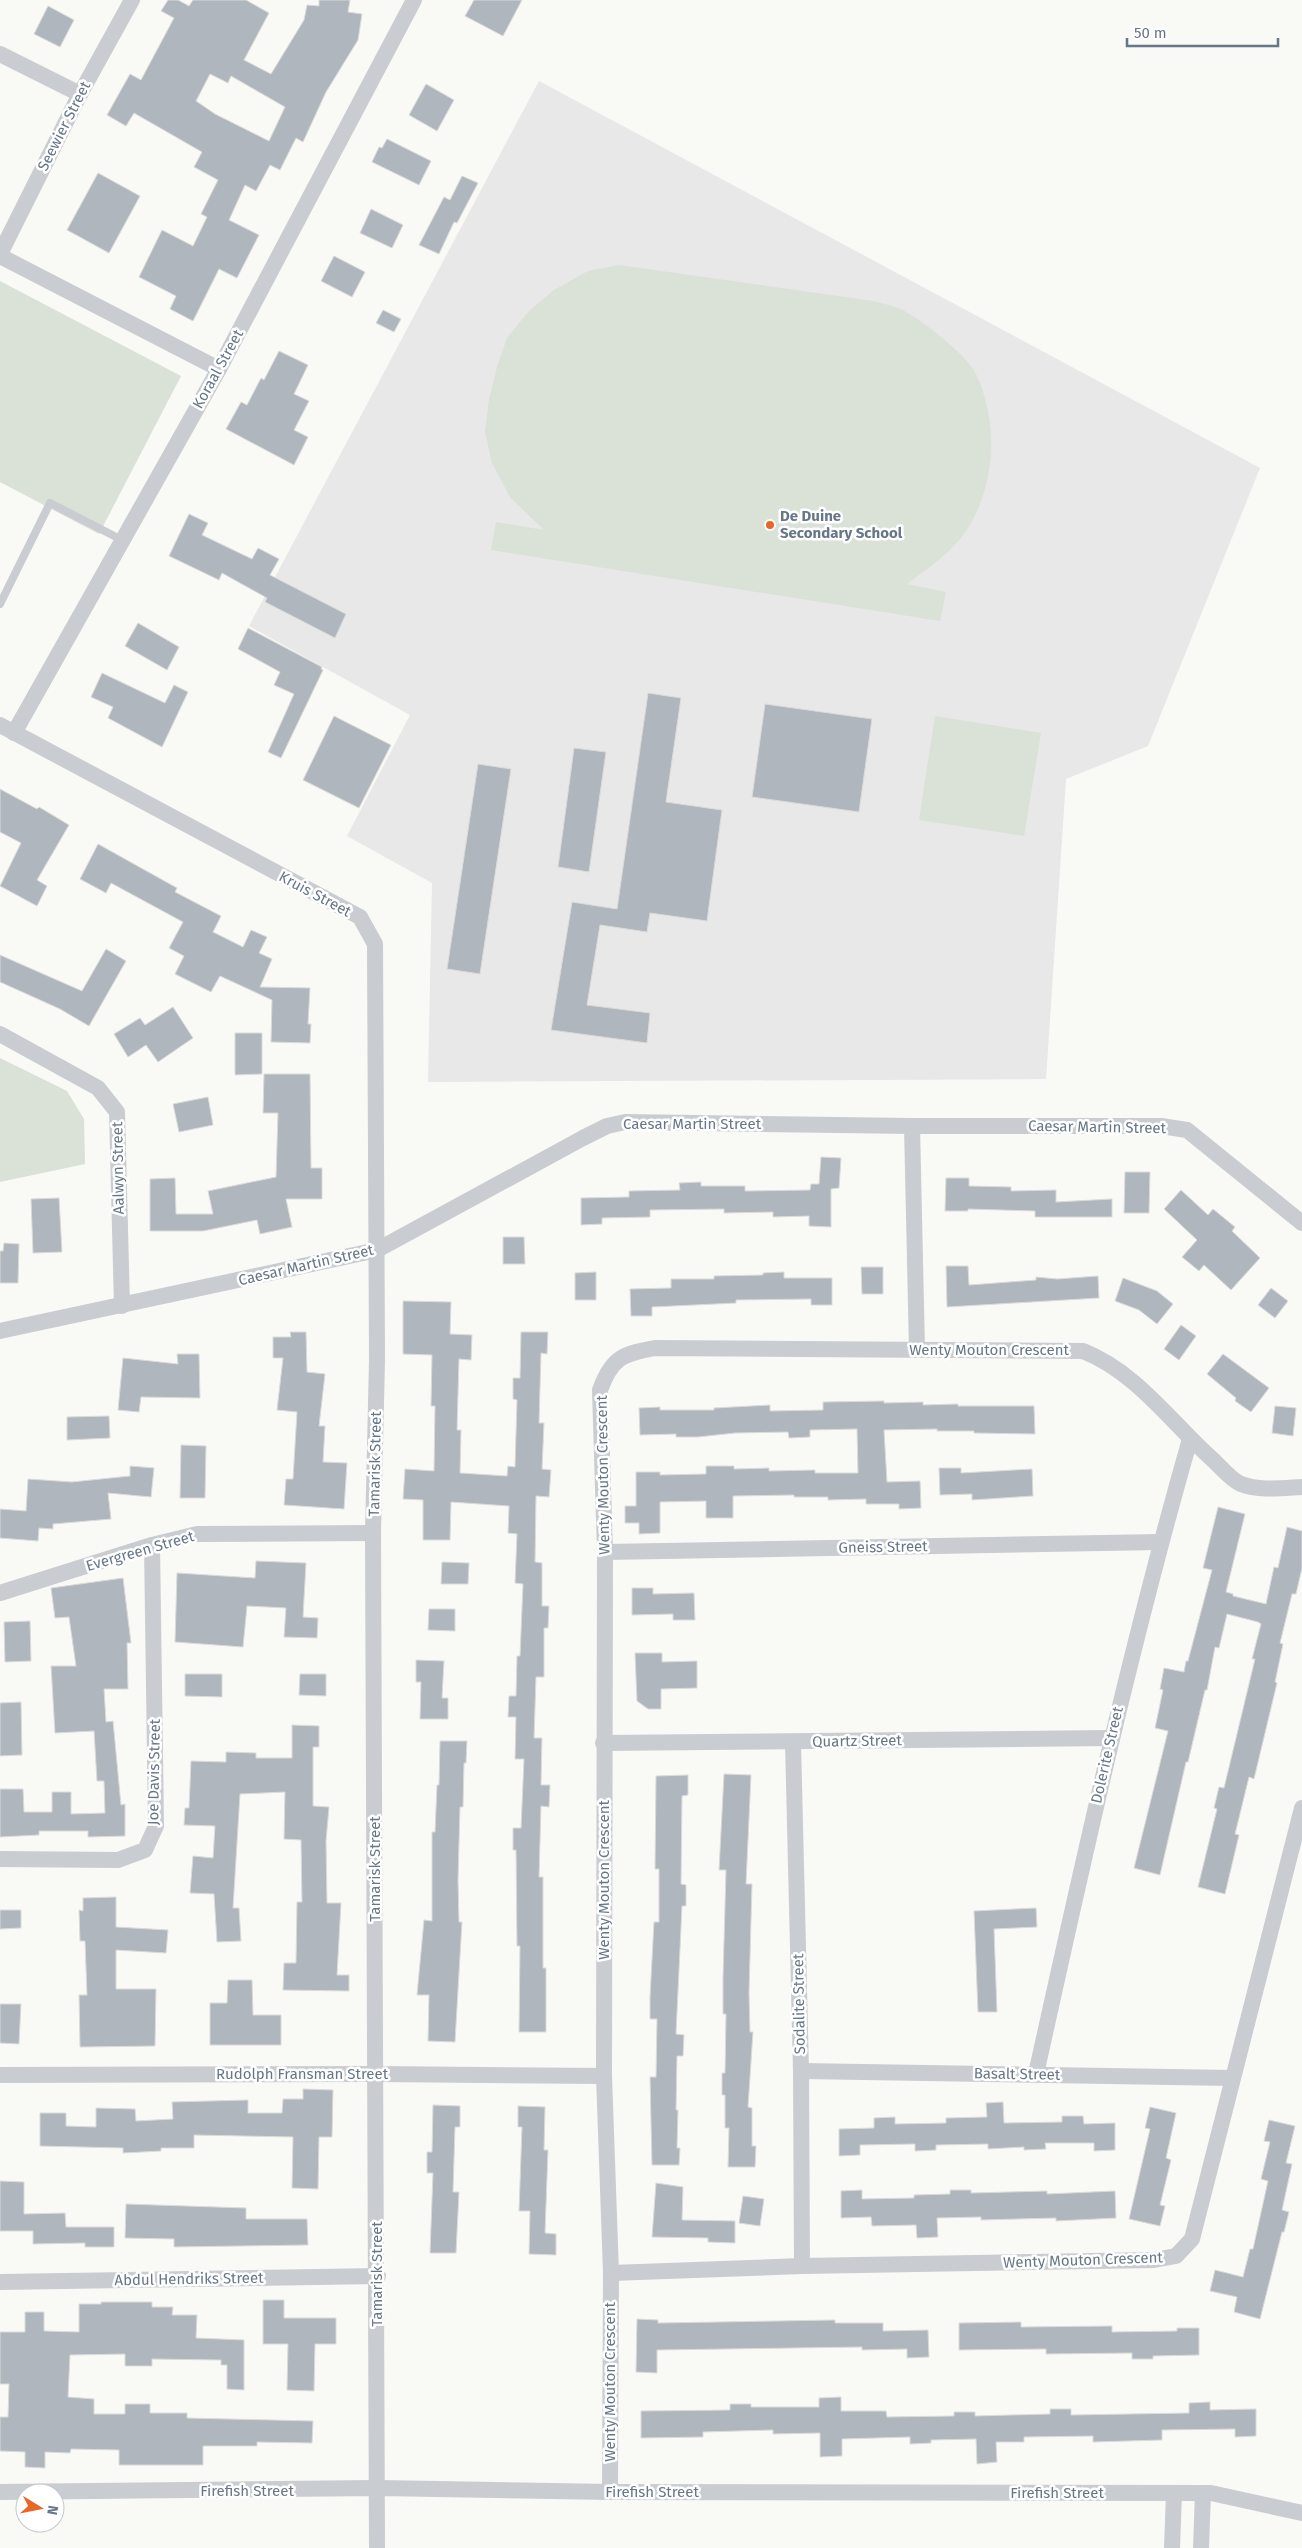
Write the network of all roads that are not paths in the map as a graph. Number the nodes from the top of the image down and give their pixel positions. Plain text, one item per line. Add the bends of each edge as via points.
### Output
1 (132, 0) edge
2 (414, 0) edge
3 (0, 54) edge
4 (80, 94) junction
5 (0, 255) edge
6 (218, 369) junction
7 (122, 540) junction
8 (0, 604) edge
9 (7, 729) edge
10 (0, 1034) edge
11 (912, 1126) junction
12 (1302, 1223) edge
13 (376, 1250) junction
14 (122, 1306) junction
15 (0, 1331) edge
16 (917, 1350) junction
17 (1190, 1439) junction
18 (1302, 1487) edge
19 (373, 1533) junction
20 (1160, 1542) junction
21 (152, 1546) junction
22 (605, 1552) junction
23 (0, 1593) edge
24 (1110, 1738) junction
25 (793, 1742) junction
26 (603, 1743) junction
27 (1302, 1808) edge
28 (1297, 1848) edge
29 (0, 1859) edge
30 (801, 2071) junction
31 (376, 2074) junction
32 (1036, 2074) junction
33 (0, 2075) edge
34 (604, 2076) junction
35 (1232, 2078) junction
36 (802, 2266) junction
37 (611, 2273) junction
38 (378, 2276) junction
39 (0, 2282) edge
40 (378, 2488) junction
41 (0, 2492) edge
42 (610, 2492) junction
43 (1174, 2493) junction
44 (1203, 2493) junction
45 (1302, 2513) edge
46 (377, 2548) edge
47 (1172, 2548) edge
48 (1201, 2548) edge

1 - 4 street, Seewier Street
2 - 6 street, Koraal Street
3 - 4 street
4 - 5 street, Seewier Street
5 - 6 street
6 - 7 street, Koraal Street
7 - 8 lane via 50,503
7 - 9 street, Koraal Street
9 - 13 street, Kruis Street via 360,918 375,944
10 - 14 street, Aalwyn Street via 98,1088 117,1112
11 - 12 street, Caesar Martin Street via 1161,1126 1187,1130
11 - 13 street, Caesar Martin Street via 625,1122 607,1126
11 - 16 street
13 - 14 street, Caesar Martin Street
13 - 19 street, Tamarisk Street
14 - 15 street, Caesar Martin Street
16 - 17 street, Wenty Mouton Crescent via 1083,1351 1105,1360 1136,1384
16 - 22 street, Wenty Mouton Crescent via 656,1348 626,1354 607,1372 600,1390
17 - 18 street, Wenty Mouton Crescent via 1240,1484 1269,1489
17 - 20 street, Dolerite Street
19 - 21 street, Evergreen Street via 197,1534
19 - 31 street, Tamarisk Street
20 - 22 street, Gneiss Street
20 - 24 street, Dolerite Street
21 - 23 street, Evergreen Street
21 - 29 street, Joe Davis Street via 156,1826 145,1850 118,1860
22 - 26 street, Wenty Mouton Crescent
24 - 25 street, Quartz Street
24 - 32 street, Dolerite Street
25 - 26 street, Quartz Street
25 - 30 street, Sodalite Street
26 - 34 street, Wenty Mouton Crescent
27 - 28 street, Wenty Mouton Crescent
28 - 35 street, Wenty Mouton Crescent
30 - 32 street, Basalt Street
30 - 36 street, Sodalite Street
31 - 33 street, Rudolph Fransman Street
31 - 34 street, Rudolph Fransman Street
31 - 38 street, Tamarisk Street
32 - 35 street, Basalt Street
34 - 37 street, Wenty Mouton Crescent
35 - 36 street, Wenty Mouton Crescent via 1192,2239 1176,2256 1154,2260
36 - 37 street, Wenty Mouton Crescent
37 - 42 street, Wenty Mouton Crescent
38 - 39 street, Abdul Hendriks Street
38 - 40 street, Tamarisk Street
40 - 41 street, Firefish Street
40 - 42 street, Firefish Street
40 - 46 street, Tamarisk Street
42 - 43 street, Firefish Street
43 - 44 street, Firefish Street
43 - 47 street
44 - 45 street, Firefish Street
44 - 48 street

